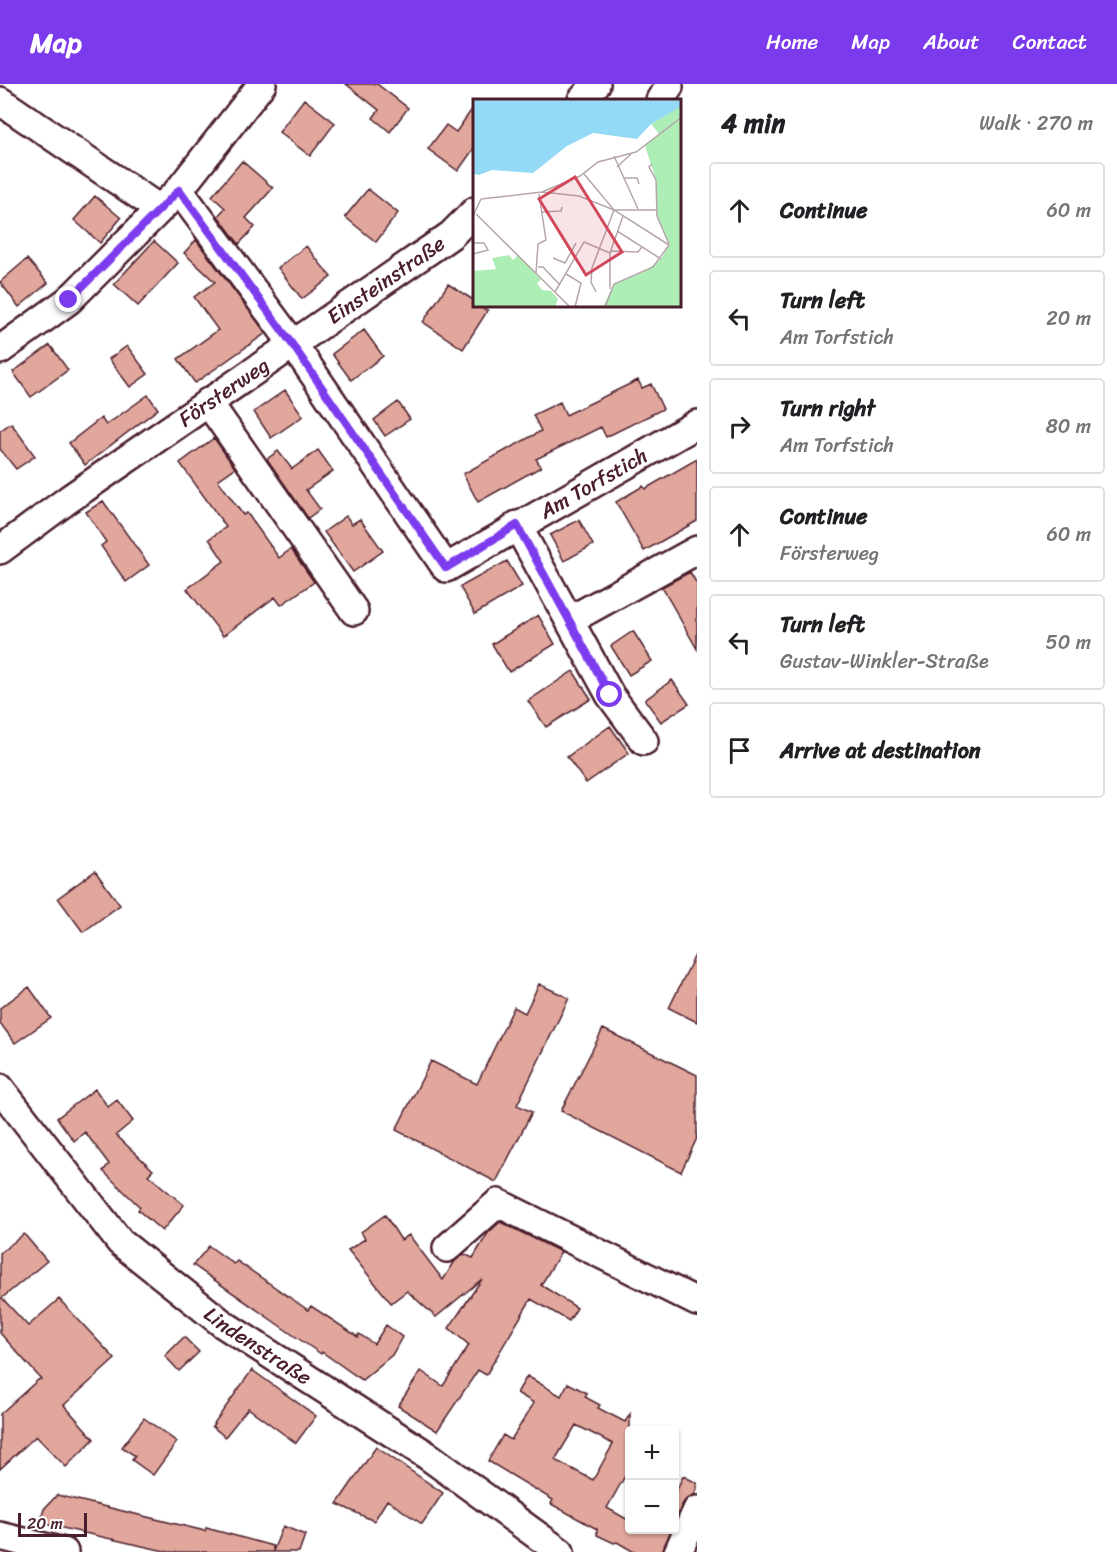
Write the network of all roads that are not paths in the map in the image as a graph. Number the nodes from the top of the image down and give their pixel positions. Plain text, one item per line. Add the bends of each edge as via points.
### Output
1 (262, 84) edge
2 (596, 84) edge
3 (583, 99) edge
4 (0, 101) edge
5 (179, 190) junction
6 (158, 208) junction
7 (473, 213) edge
8 (292, 344) junction
9 (0, 350) edge
10 (208, 402) junction
11 (697, 424) edge
12 (517, 525) junction
13 (0, 550) edge
14 (697, 550) edge
15 (354, 611) dead end
16 (570, 620) junction
17 (644, 741) dead end
18 (0, 1088) edge
19 (447, 1248) dead end
20 (697, 1302) edge
21 (697, 1510) edge
22 (0, 1536) edge
23 (64, 1552) edge
24 (561, 1552) edge
25 (678, 1552) edge

1 - 5 street
2 - 3 street
4 - 6 street
5 - 6 street
5 - 8 street, Försterweg
6 - 9 street via 69,300
7 - 8 street, Einsteinstraße via 451,235
8 - 10 street, Försterweg
8 - 12 street, Am Torfstich via 446,568
10 - 13 street, Försterweg
10 - 15 street
11 - 12 street, Am Torfstich
12 - 16 street
14 - 16 street
16 - 17 street via 610,695
18 - 24 street, Lindenstraße via 120,1242 223,1324 428,1456
19 - 20 street via 498,1203
21 - 25 street
22 - 23 street

